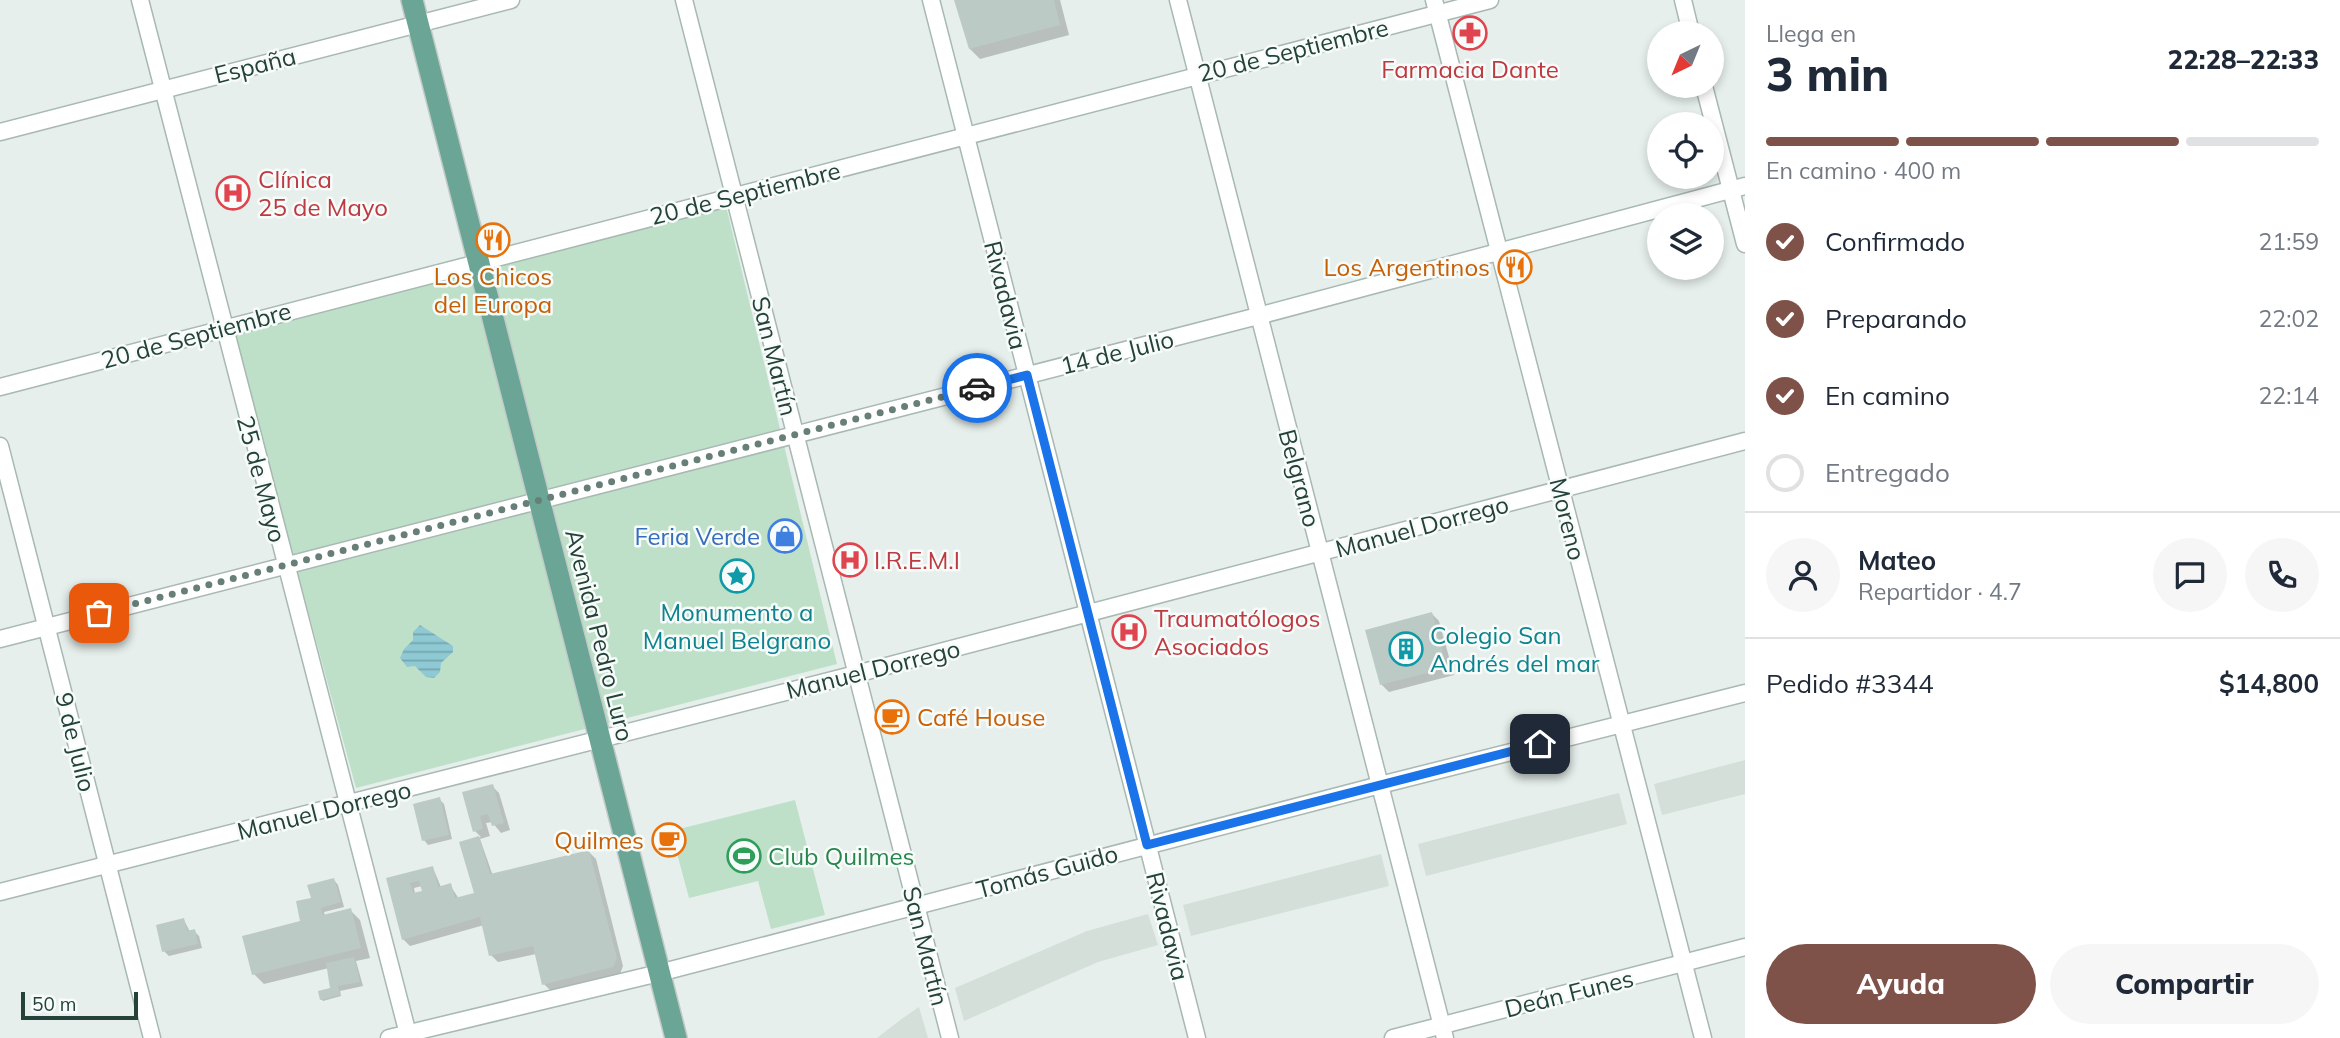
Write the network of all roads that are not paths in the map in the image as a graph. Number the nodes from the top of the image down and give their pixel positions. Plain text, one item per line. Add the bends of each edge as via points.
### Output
1 (139, 0) edge
2 (412, 0) edge
3 (511, 0) edge
4 (684, 0) edge
5 (931, 0) edge
6 (1178, 0) edge
7 (1490, 0) edge
8 (1683, 0) edge
9 (1436, 7) edge
10 (1688, 21) edge
11 (418, 24) junction
12 (1196, 75) junction
13 (162, 88) junction
14 (1708, 98) edge
15 (0, 132) edge
16 (965, 136) junction
17 (1738, 188) edge
18 (734, 196) junction
19 (1745, 244) edge
20 (1499, 253) junction
21 (478, 262) junction
22 (1258, 316) junction
23 (222, 327) junction
24 (1027, 375) junction
25 (0, 387) edge
26 (795, 435) junction
27 (1745, 441) edge
28 (0, 446) edge
29 (1560, 490) junction
30 (539, 501) junction
31 (1320, 554) junction
32 (285, 566) junction
33 (1088, 614) junction
34 (46, 627) junction
35 (0, 639) edge
36 (856, 674) junction
37 (1745, 693) edge
38 (1620, 723) junction
39 (600, 739) junction
40 (1380, 785) junction
41 (347, 804) junction
42 (1147, 845) junction
43 (108, 865) junction
44 (0, 892) edge
45 (916, 905) junction
46 (1745, 947) edge
47 (1684, 963) junction
48 (659, 973) junction
49 (1443, 1032) edge
50 (408, 1036) edge
51 (152, 1038) edge
52 (388, 1038) edge
53 (676, 1038) edge
54 (950, 1038) edge
55 (1197, 1038) edge
56 (1394, 1038) edge
57 (1703, 1038) edge

1 - 13 street, 25 de Mayo
2 - 11 main road, Avenida Pedro Luro
3 - 11 street, España
4 - 18 street, San Martín
5 - 16 street, Rivadavia
6 - 12 street, Belgrano
7 - 9 street, 20 de Septiembre
8 - 10 street
9 - 12 street, 20 de Septiembre
9 - 20 street, Moreno
11 - 13 street, España
11 - 21 main road, Avenida Pedro Luro
12 - 16 street, 20 de Septiembre
12 - 22 street, Belgrano
13 - 15 street, España
13 - 23 street, 25 de Mayo
14 - 17 street
16 - 18 street, 20 de Septiembre
16 - 24 street, Rivadavia
17 - 19 street
17 - 20 street, 14 de Julio
18 - 21 street, 20 de Septiembre
18 - 26 street, San Martín
20 - 22 street, 14 de Julio
20 - 29 street, Moreno
21 - 23 street, 20 de Septiembre
21 - 30 main road, Avenida Pedro Luro
22 - 24 street, 14 de Julio
22 - 31 street, Belgrano
23 - 25 street, 20 de Septiembre
23 - 32 street, 25 de Mayo
24 - 26 street, 14 de Julio
24 - 33 street, Rivadavia
26 - 30 street, 14 de Julio
26 - 36 street, San Martín
27 - 29 street, Manuel Dorrego
28 - 34 street, 9 de Julio
29 - 31 street, Manuel Dorrego
29 - 38 street, Moreno
30 - 32 street, 14 de Julio
30 - 39 main road, Avenida Pedro Luro
31 - 33 street, Manuel Dorrego
31 - 40 street, Belgrano
32 - 34 street, 14 de Julio
32 - 41 street, 25 de Mayo
33 - 36 street, Manuel Dorrego
33 - 42 street, Rivadavia
34 - 35 street, 14 de Julio
34 - 43 street, 9 de Julio
36 - 39 street, Manuel Dorrego
36 - 45 street, San Martín
37 - 38 street, Tomás Guido
38 - 40 street, Tomás Guido
38 - 47 street, Moreno
39 - 41 street, Manuel Dorrego
39 - 48 main road, Avenida Pedro Luro
40 - 42 street, Tomás Guido
40 - 49 street, Belgrano
41 - 43 street, Manuel Dorrego
41 - 50 street, 25 de Mayo
42 - 45 street, Tomás Guido
42 - 55 street, Rivadavia
43 - 44 street, Manuel Dorrego
43 - 51 street, 9 de Julio
45 - 48 street, Tomás Guido
45 - 54 street, San Martín
46 - 47 street, Deán Funes
47 - 49 street, Deán Funes
47 - 57 street, Moreno
48 - 50 street, Tomás Guido
48 - 53 main road, Avenida Pedro Luro
49 - 56 street, Deán Funes
50 - 52 street, Tomás Guido

